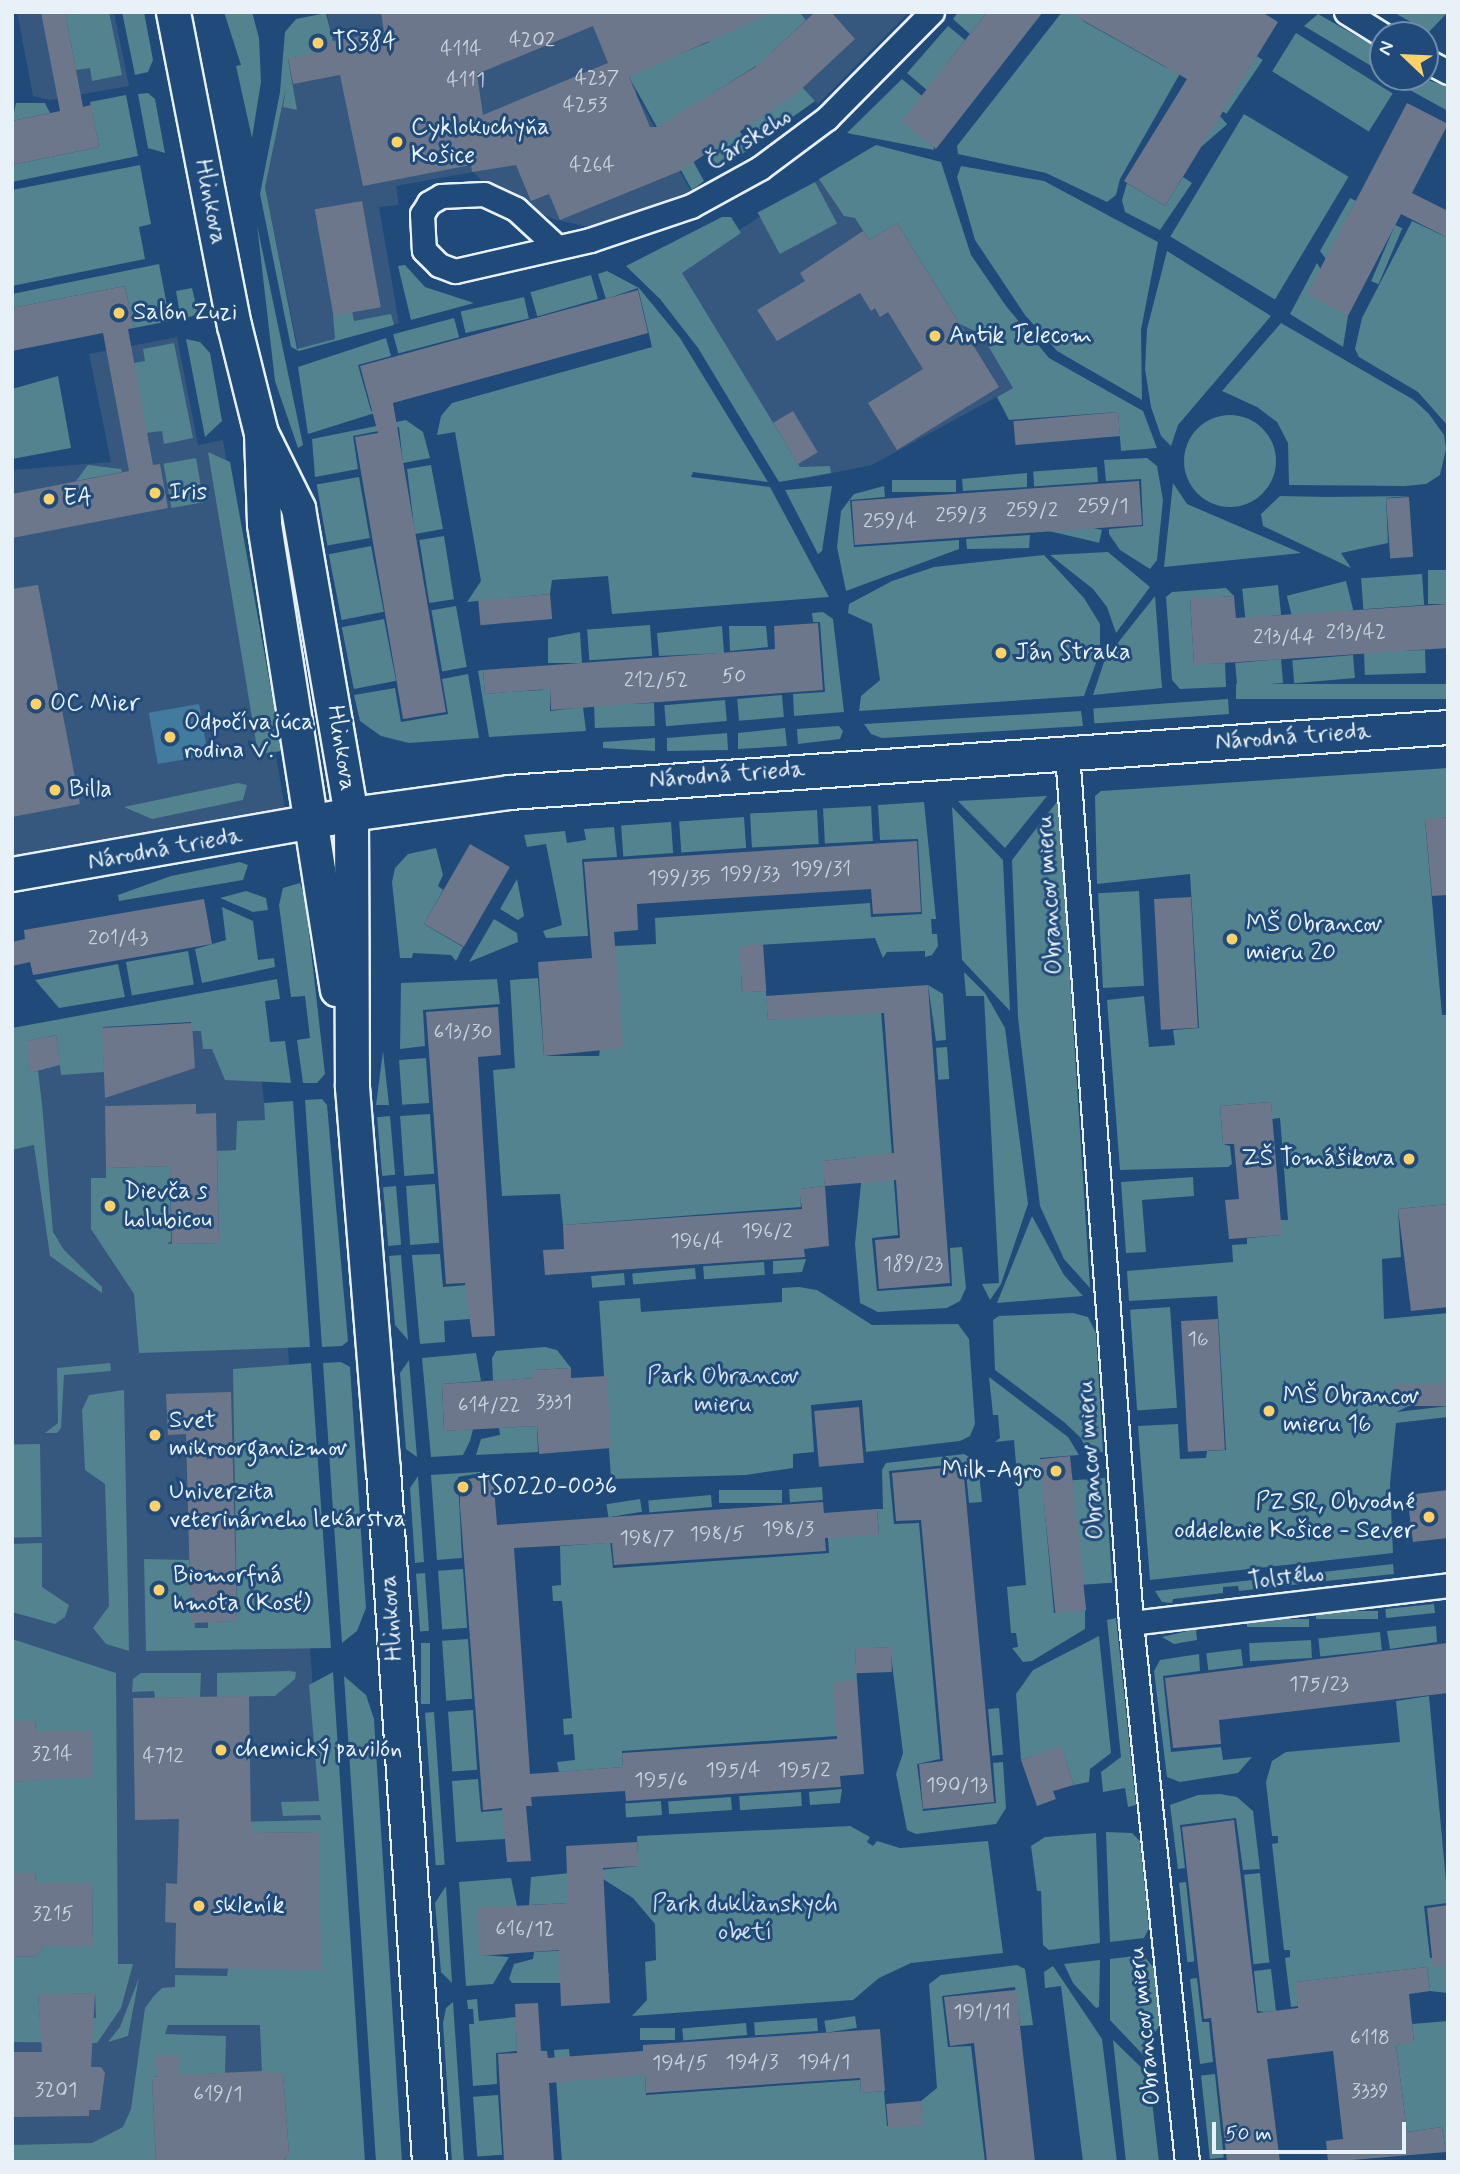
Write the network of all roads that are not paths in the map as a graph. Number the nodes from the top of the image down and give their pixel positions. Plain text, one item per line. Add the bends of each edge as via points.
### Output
1 (173, 12) edge
2 (932, 12) edge
3 (1346, 12) edge
4 (1369, 26) edge
5 (557, 247) junction
6 (261, 433) junction
7 (1448, 727) edge
8 (1067, 753) junction
9 (351, 814) junction
10 (311, 822) junction
11 (12, 874) edge
12 (352, 1074) junction
13 (1448, 1585) edge
14 (1130, 1623) junction
15 (429, 2162) edge
16 (1187, 2162) edge

1 - 6 main road, Hlinkova via 232,314
2 - 5 street, Čárskeho via 827,118 760,168 691,206 645,224
3 - 4 street
5 - 5 street, Čárskeho via 516,209 484,194 441,196 422,214 424,250 439,265 455,271
6 - 9 main road, Hlinkova via 298,508
6 - 10 main road, Hlinkova via 264,524
7 - 8 main road, Národná trieda
8 - 9 main road, Národná trieda via 602,784
8 - 14 street, Obrancov mieru
9 - 10 main road, Národná trieda
9 - 12 main road, Hlinkova
10 - 11 main road, Národná trieda
10 - 12 main road, Hlinkova
12 - 15 main road, Hlinkova via 382,1443
13 - 14 street, Tolstého
14 - 16 street, Obrancov mieru

